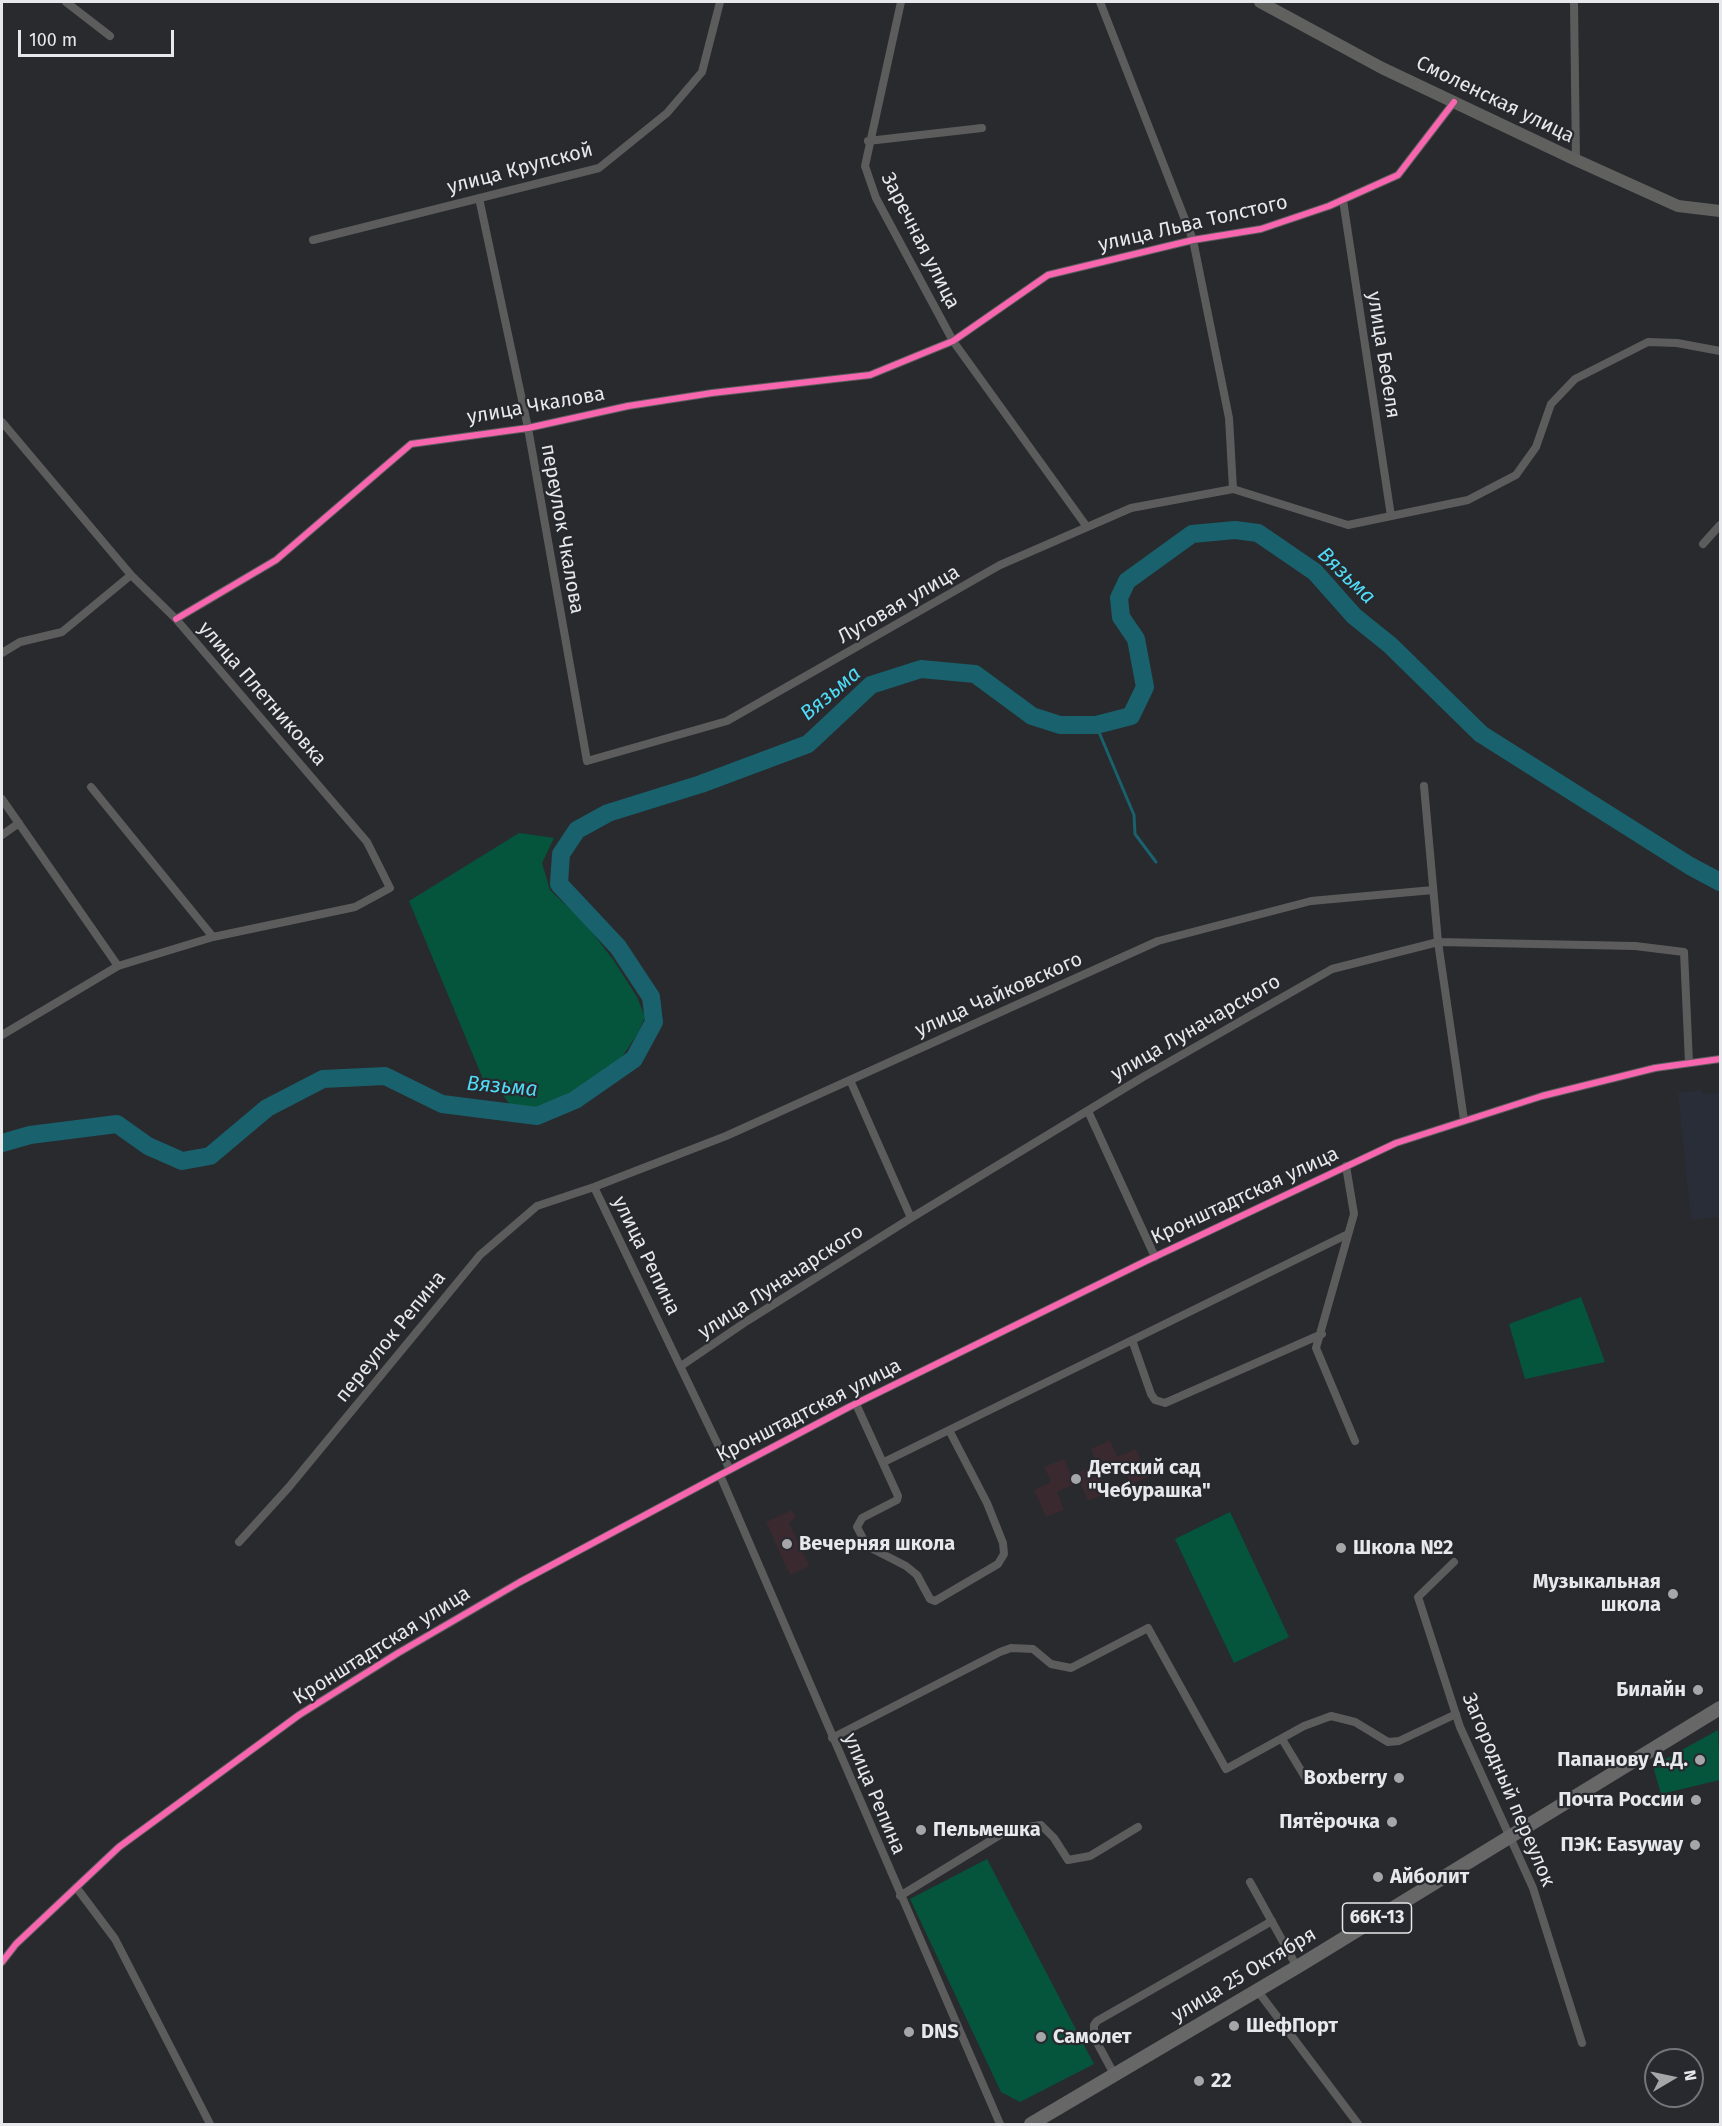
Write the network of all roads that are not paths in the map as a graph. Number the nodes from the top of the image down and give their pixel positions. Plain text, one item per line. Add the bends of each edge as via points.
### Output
1 (66, 2) edge
2 (720, 2) edge
3 (901, 2) edge
4 (1100, 2) edge
5 (1260, 2) edge
6 (1574, 2) edge
7 (110, 36) dead end
8 (1454, 102) junction
9 (982, 128) dead end
10 (868, 141) junction
11 (1575, 160) junction
12 (479, 198) junction
13 (1343, 200) junction
14 (1720, 211) edge
15 (313, 240) dead end
16 (1193, 240) junction
17 (953, 341) junction
18 (1720, 351) edge
19 (2, 422) edge
20 (528, 428) junction
21 (1233, 489) junction
22 (1391, 516) junction
23 (1720, 525) edge
24 (1087, 527) junction
25 (1703, 544) dead end
26 (131, 575) junction
27 (176, 620) junction
28 (2, 653) edge
29 (586, 761) joint
30 (1424, 786) dead end
31 (91, 787) dead end
32 (2, 799) edge
33 (19, 824) junction
34 (2, 835) edge
35 (1433, 890) junction
36 (213, 937) junction
37 (1438, 942) junction
38 (118, 966) junction
39 (2, 1035) edge
40 (1720, 1059) edge
41 (1689, 1063) junction
42 (850, 1080) junction
43 (1088, 1111) junction
44 (1464, 1120) junction
45 (1346, 1166) junction
46 (594, 1187) junction
47 (911, 1218) junction
48 (1348, 1234) junction
49 (1155, 1257) junction
50 (1322, 1334) junction
51 (1132, 1340) junction
52 (681, 1366) junction
53 (856, 1404) junction
54 (950, 1430) junction
55 (1355, 1441) dead end
56 (884, 1462) junction
57 (730, 1470) junction
58 (720, 1475) junction
59 (239, 1542) dead end
60 (1454, 1562) dead end
61 (1720, 1708) edge
62 (1456, 1714) junction
63 (832, 1738) junction
64 (1282, 1738) junction
65 (1308, 1782) dead end
66 (1138, 1827) dead end
67 (1508, 1837) junction
68 (1250, 1882) dead end
69 (76, 1887) junction
70 (900, 1896) junction
71 (1272, 1922) junction
72 (2, 1962) edge
73 (1297, 1967) junction
74 (1257, 1990) junction
75 (1582, 2043) dead end
76 (1114, 2074) junction
77 (210, 2124) edge
78 (1000, 2124) edge
79 (1031, 2124) edge
80 (1358, 2124) edge

1 - 7 street
2 - 12 street, улица Крупской via 702,72 667,113 600,168
3 - 10 street, Заречная улица
4 - 16 street, улица Льва Толстого
5 - 8 main road, Смоленская улица
6 - 11 street
8 - 11 main road, Смоленская улица
8 - 13 street, улица Льва Толстого via 1398,175
9 - 10 street
10 - 17 street, Заречная улица via 865,166 876,198
11 - 14 main road, Смоленская улица via 1678,206
12 - 15 street, улица Крупской
12 - 20 street, переулок Чкалова
13 - 16 street, улица Льва Толстого via 1261,229
13 - 22 street, улица Бебеля
16 - 17 street, улица Льва Толстого via 1048,275
16 - 21 street, улица Льва Толстого via 1228,418
17 - 20 street, улица Чкалова via 870,375 639,404
17 - 24 street, Заречная улица
18 - 22 street via 1648,342 1575,379 1551,404 1536,447 1516,475 1468,500
19 - 26 street, улица Плетниковка
20 - 27 street, улица Чкалова via 411,444 276,560
20 - 29 street, переулок Чкалова
21 - 22 street via 1348,525
21 - 24 street, Луговая улица via 1131,508
23 - 25 street
24 - 29 street, Луговая улица via 1000,565 727,721
26 - 27 street, улица Плетниковка
26 - 28 street via 62,632 20,642
27 - 36 street, улица Плетниковка via 367,842 390,888 355,907
30 - 35 street
31 - 36 street
32 - 33 street
33 - 34 street
33 - 38 street
35 - 37 street
35 - 42 street, улица Чайковского via 1311,901 1158,941
36 - 38 street
37 - 41 street, улица Луначарского via 1635,946 1684,952
37 - 43 street, улица Луначарского via 1332,969
37 - 44 street
38 - 39 street
40 - 41 street, Кронштадтская улица
41 - 44 street, Кронштадтская улица via 1542,1096
42 - 46 street, улица Чайковского via 726,1136
42 - 47 street
43 - 47 street, улица Луначарского
43 - 49 street
44 - 45 street, Кронштадтская улица via 1396,1143
45 - 48 street via 1354,1214
45 - 49 street, Кронштадтская улица
46 - 52 street, улица Репина
46 - 59 street, переулок Репина via 537,1206 480,1255
47 - 52 street, улица Луначарского
48 - 50 street
48 - 51 street
49 - 53 street, Кронштадтская улица
50 - 51 street via 1165,1403 1151,1394
50 - 55 street via 1316,1348
51 - 54 street
52 - 57 street, улица Репина
53 - 56 street
53 - 57 street, Кронштадтская улица
54 - 56 street
54 - 56 street via 987,1503 1004,1554 998,1564 939,1600 930,1599 906,1566 867,1546 857,1527 862,1518 897,1500 898,1491
57 - 58 street, Кронштадтская улица
58 - 63 street, улица Репина
58 - 69 street, Кронштадтская улица via 520,1582 299,1716 119,1847
60 - 62 street, Загородный переулок via 1418,1598
61 - 67 main road, улица 25 Октября / 66К-13
62 - 64 street via 1399,1741 1382,1739 1354,1722 1331,1716
62 - 67 street, Загородный переулок
63 - 64 street via 1011,1648 1033,1649 1051,1664 1071,1668 1148,1628 1226,1769
63 - 70 street, улица Репина
64 - 65 street
66 - 70 street via 1090,1856 1068,1860 1041,1824 1008,1830
67 - 73 main road, улица 25 Октября / 66К-13
67 - 75 street, Загородный переулок via 1533,1888
68 - 71 street
69 - 72 street, Кронштадтская улица
69 - 77 street via 115,1939
70 - 78 street, улица Репина
71 - 73 street
71 - 76 street via 1097,2021 1094,2037
73 - 74 main road, улица 25 Октября / 66К-13
74 - 76 main road, улица 25 Октября / 66К-13
74 - 80 street
76 - 79 main road, улица 25 Октября / 66К-13

